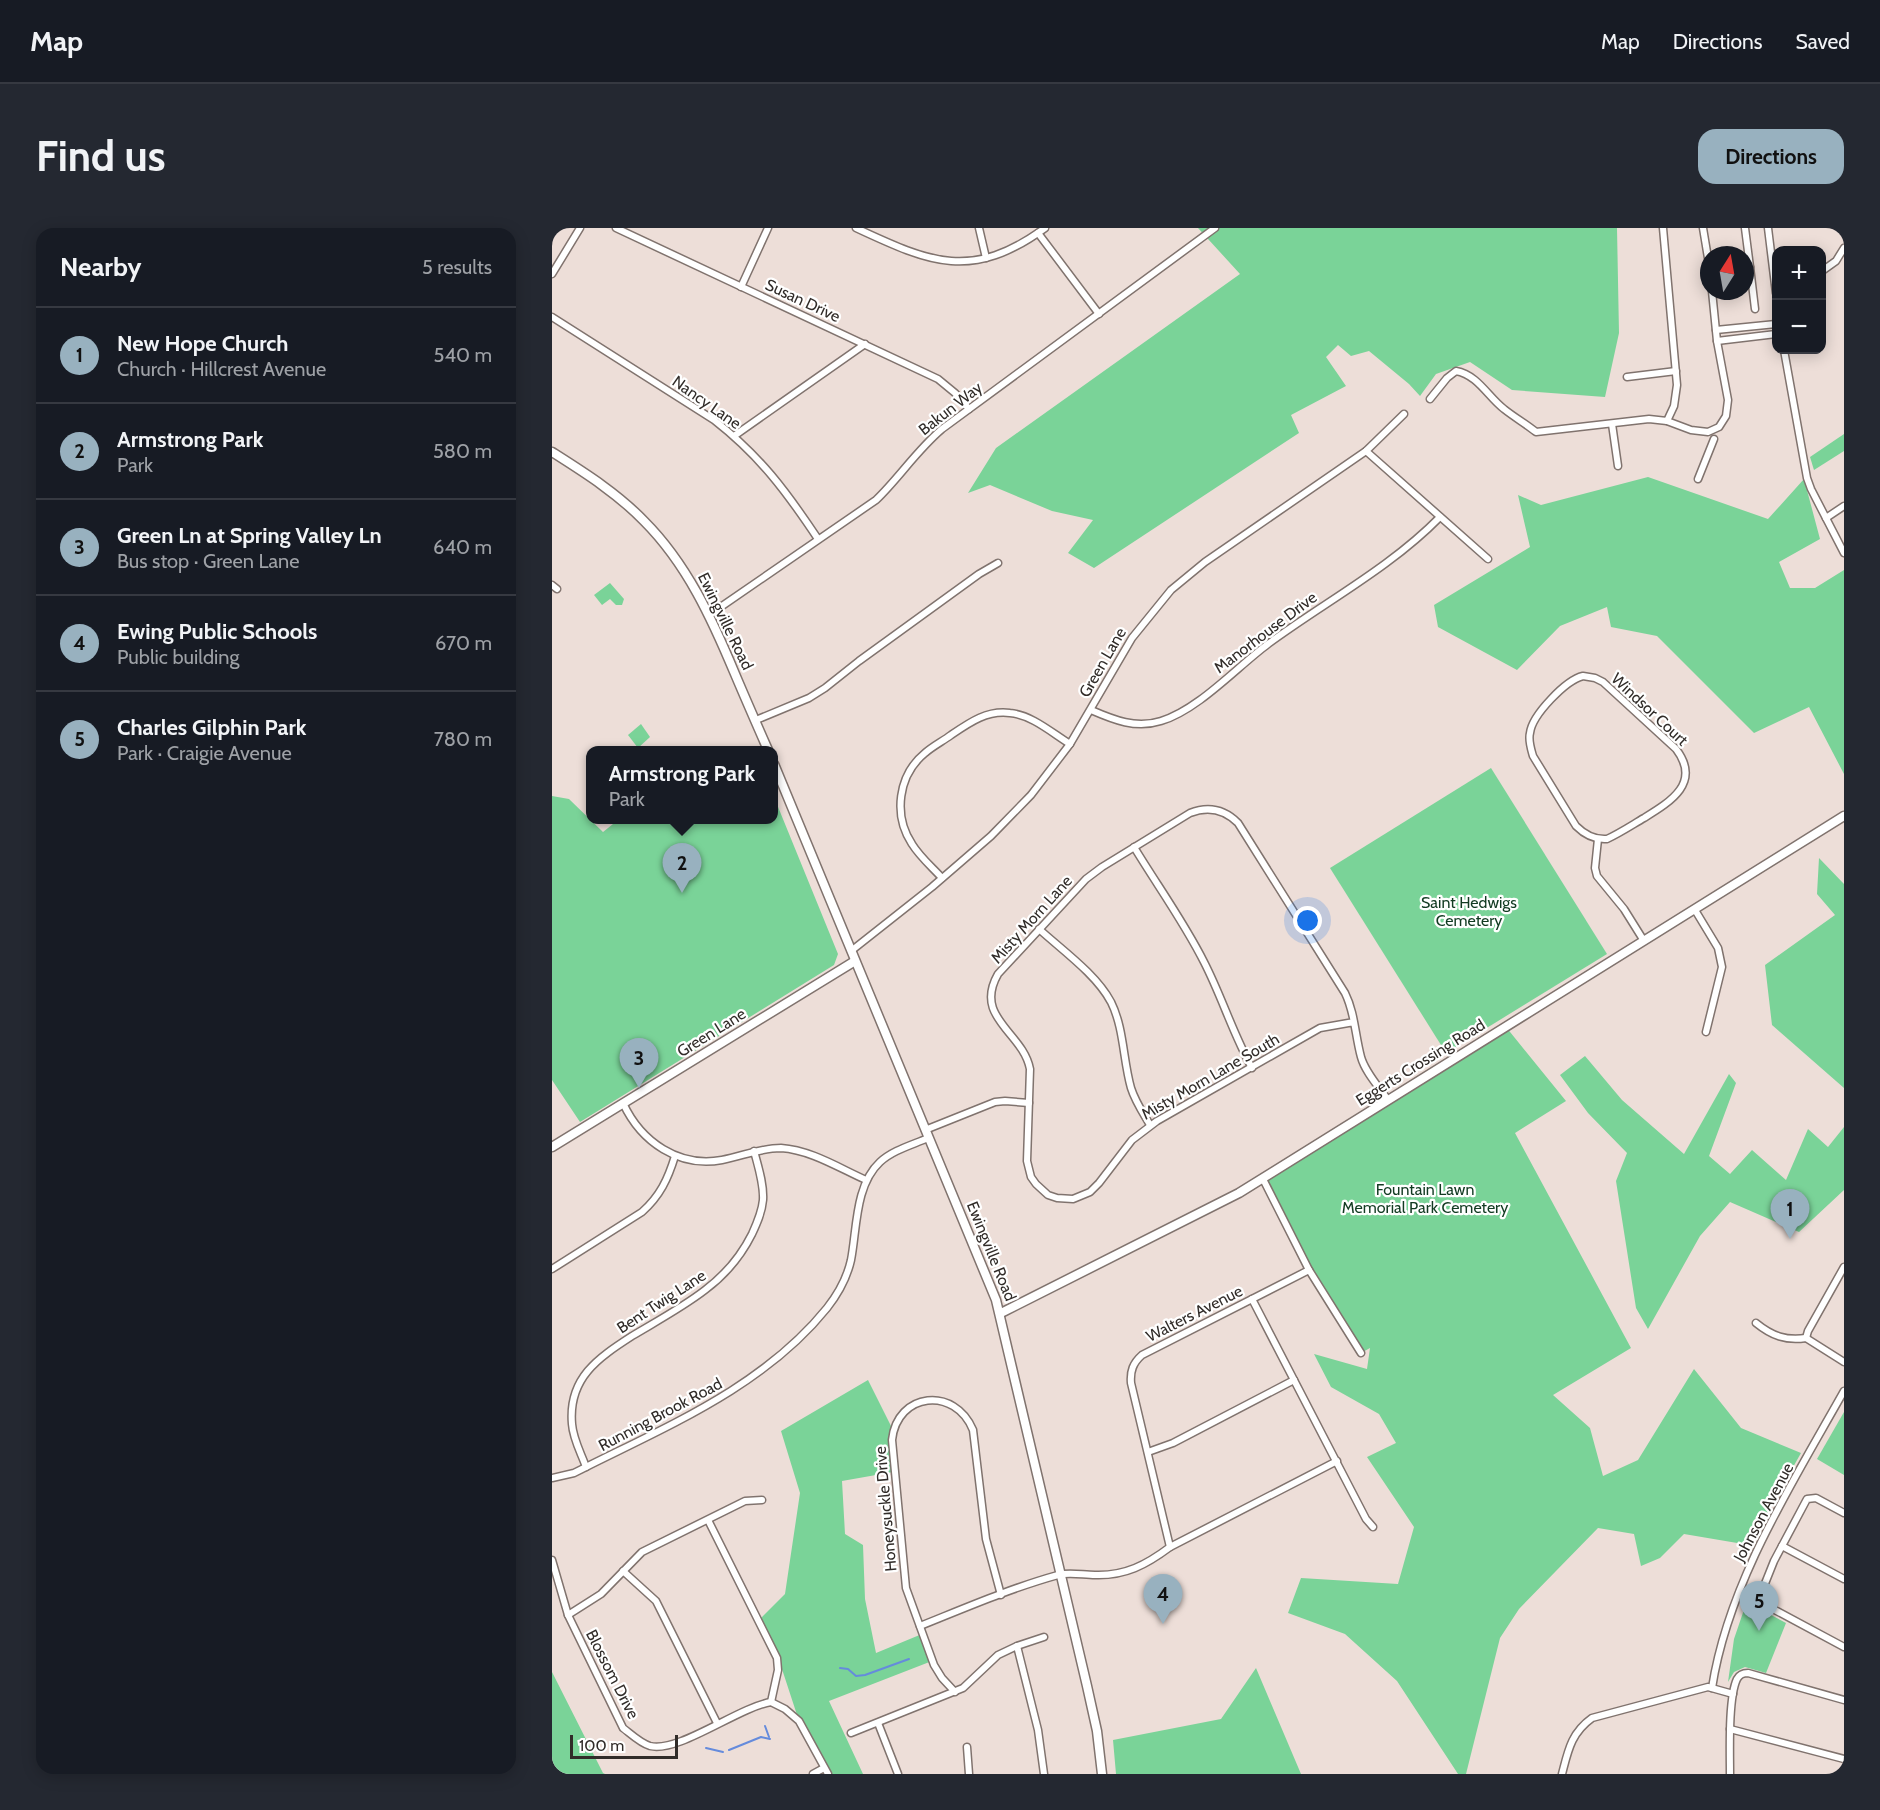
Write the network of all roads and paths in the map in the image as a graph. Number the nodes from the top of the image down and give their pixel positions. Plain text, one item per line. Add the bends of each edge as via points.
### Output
1 (580, 228) edge
2 (616, 228) edge
3 (768, 228) edge
4 (856, 228) edge
5 (979, 228) edge
6 (1045, 228) edge
7 (1215, 228) edge
8 (1663, 228) edge
9 (1703, 228) edge
10 (1745, 228) edge
11 (1768, 228) edge
12 (1038, 233) junction
13 (1706, 246) edge
14 (1746, 246) edge
15 (1844, 248) edge
16 (1772, 254) edge
17 (986, 258) junction
18 (1826, 268) edge
19 (552, 274) edge
20 (741, 286) junction
21 (1713, 300) edge
22 (1753, 300) edge
23 (1755, 309) dead end
24 (1100, 314) junction
25 (552, 317) edge
26 (1772, 324) edge
27 (1716, 330) junction
28 (1772, 334) edge
29 (1717, 341) junction
30 (866, 344) junction
31 (1785, 354) edge
32 (1676, 371) junction
33 (1627, 377) dead end
34 (1430, 399) dead end
35 (969, 409) junction
36 (1404, 414) dead end
37 (1667, 421) junction
38 (1612, 424) junction
39 (734, 436) junction
40 (1714, 439) dead end
41 (1366, 451) junction
42 (552, 452) edge
43 (1618, 466) dead end
44 (1698, 479) dead end
45 (1844, 506) edge
46 (1440, 517) junction
47 (1826, 518) junction
48 (818, 539) junction
49 (1844, 553) edge
50 (1488, 559) dead end
51 (999, 563) dead end
52 (709, 615) junction
53 (1091, 710) junction
54 (756, 720) junction
55 (1070, 744) junction
56 (766, 746) edge
57 (778, 774) edge
58 (1844, 816) edge
59 (1598, 839) junction
60 (1134, 847) junction
61 (942, 879) junction
62 (1695, 909) junction
63 (1039, 929) junction
64 (1644, 941) junction
65 (850, 951) junction
66 (855, 961) junction
67 (1354, 1022) junction
68 (1706, 1032) dead end
69 (1252, 1068) junction
70 (1388, 1100) junction
71 (1029, 1102) junction
72 (623, 1103) junction
73 (1150, 1125) junction
74 (927, 1134) junction
75 (552, 1147) edge
76 (754, 1150) junction
77 (675, 1156) junction
78 (1263, 1179) junction
79 (866, 1180) junction
80 (1036, 1185) joint
81 (1844, 1267) edge
82 (552, 1269) edge
83 (1309, 1270) junction
84 (1252, 1299) junction
85 (1001, 1313) junction
86 (1756, 1323) dead end
87 (1806, 1338) junction
88 (1361, 1353) dead end
89 (1844, 1362) edge
90 (1294, 1380) junction
91 (1844, 1390) edge
92 (1148, 1452) junction
93 (1336, 1461) junction
94 (586, 1467) junction
95 (552, 1478) edge
96 (762, 1500) dead end
97 (1844, 1513) edge
98 (708, 1520) junction
99 (1373, 1527) dead end
100 (1782, 1546) junction
101 (1170, 1547) junction
102 (552, 1560) edge
103 (623, 1571) junction
104 (1061, 1575) junction
105 (1844, 1579) edge
106 (1001, 1595) junction
107 (568, 1615) junction
108 (920, 1626) junction
109 (1044, 1637) dead end
110 (1017, 1646) junction
111 (1844, 1647) edge
112 (1712, 1688) junction
113 (955, 1692) junction
114 (1733, 1694) junction
115 (1844, 1700) edge
116 (771, 1702) junction
117 (717, 1723) junction
118 (878, 1723) junction
119 (1730, 1729) junction
120 (851, 1733) dead end
121 (967, 1746) dead end
122 (1844, 1759) edge
123 (826, 1771) edge
124 (813, 1774) edge
125 (898, 1774) edge
126 (969, 1774) edge
127 (1044, 1774) edge
128 (1102, 1774) edge
129 (1562, 1774) edge
130 (1730, 1774) edge

1 - 19 street
2 - 20 street, Susan Drive
3 - 20 street
4 - 17 street via 930,259
5 - 17 street
6 - 12 street
7 - 24 street, Bakun Way
8 - 32 street
9 - 13 street
10 - 14 street
11 - 16 street
12 - 17 street via 1012,249
12 - 24 street
15 - 18 street
20 - 30 street, Susan Drive
21 - 27 street
22 - 23 street
24 - 35 street, Bakun Way
25 - 39 street, Nancy Lane
26 - 27 street
27 - 29 street
28 - 29 street
29 - 37 street via 1728,400 1723,423 1702,432
30 - 35 street, Susan Drive via 938,379
30 - 39 street
31 - 47 street via 1807,478
32 - 33 street
32 - 37 street via 1677,395
34 - 38 street via 1456,371 1466,373 1536,432
35 - 48 street, Bakun Way via 930,440 876,500
36 - 41 street, Green Lane
37 - 38 street
38 - 43 street
39 - 48 street, Nancy Lane via 768,469
40 - 44 street
41 - 46 street
41 - 53 street, Green Lane via 1205,562 1171,590 1132,638
42 - 52 main road, Ewingville Road via 610,490 644,520 673,554
45 - 47 street
46 - 50 street
46 - 53 street, Manorhouse Drive via 1407,548 1288,629 1170,718 1152,724 1127,723
47 - 49 street
48 - 52 street, Bakun Way
51 - 54 street via 825,688
52 - 54 main road, Ewingville Road
53 - 55 street, Green Lane
54 - 56 main road, Ewingville Road
55 - 61 street, Green Lane via 1015,814
55 - 61 street via 1028,718 999,712 980,716 916,761 902,790 903,824 911,843
57 - 65 main road, Ewingville Road
58 - 62 main road, Eggerts Crossing Road
59 - 59 street, Windsor Court via 1615,835 1668,803 1681,790 1685,771 1676,749 1603,682 1583,676 1567,684 1535,718 1529,733 1533,756 1576,826
59 - 64 street via 1597,876
60 - 63 street, Misty Morn Lane via 1086,879
60 - 67 street, Misty Morn Lane via 1190,813 1207,808 1223,812 1238,823 1345,993
60 - 69 street via 1209,970 1238,1044
61 - 65 street, Green Lane
62 - 64 main road, Eggerts Crossing Road
62 - 68 street via 1718,948 1722,967
63 - 71 street, Misty Morn Lane via 998,974 991,998 995,1015 1029,1062
63 - 73 street via 1097,982 1112,1003 1135,1099
64 - 70 main road, Eggerts Crossing Road
65 - 66 main road, Ewingville Road
66 - 72 main road, Green Lane
66 - 74 main road, Ewingville Road
67 - 69 street, Misty Morn Lane South via 1320,1028
67 - 70 street via 1364,1065
69 - 73 street, Misty Morn Lane South
70 - 78 main road, Eggerts Crossing Road
71 - 74 street via 995,1102
71 - 80 street, Misty Morn Lane via 1027,1161
72 - 75 main road, Green Lane
72 - 77 street via 642,1133
73 - 80 street, Misty Morn Lane South via 1123,1150 1096,1186 1081,1196 1057,1198
74 - 79 street via 882,1160
74 - 85 main road, Ewingville Road
76 - 77 street via 711,1161
76 - 79 street via 782,1149 808,1154
76 - 94 street, Bent Twig Lane via 763,1200 756,1226 738,1256 704,1291 604,1355 583,1378 574,1400 572,1425
77 - 82 street via 666,1182 652,1204
78 - 83 street
78 - 85 main road, Eggerts Crossing Road
79 - 94 street, Running Brook Road via 847,1274 833,1300 808,1329 723,1397
81 - 87 street
83 - 84 street, Walters Avenue
83 - 88 street
84 - 90 street
84 - 92 street, Walters Avenue via 1142,1355 1133,1364 1131,1383
85 - 104 main road, Ewingville Road
86 - 87 street via 1781,1338
87 - 89 street
90 - 92 street
90 - 93 street
91 - 112 street, Johnson Avenue via 1742,1584
92 - 101 street, Walters Avenue
93 - 99 street
93 - 101 street
94 - 95 street, Running Brook Road
96 - 98 street via 745,1501
97 - 100 street via 1810,1497
98 - 103 street via 642,1552
98 - 116 street via 777,1658
100 - 105 street
100 - 111 street via 1758,1601
101 - 104 street via 1130,1571
102 - 107 street, Blossom Drive
103 - 107 street via 602,1594
103 - 117 street via 656,1601
104 - 106 street
104 - 128 main road, Ewingville Road via 1097,1731
106 - 108 street
106 - 108 street, Honeysuckle Drive via 988,1552 973,1430 960,1410 945,1402 920,1402 900,1417 892,1440 906,1588
107 - 117 street, Blossom Drive via 623,1728 635,1738 649,1746 665,1747
108 - 113 street, Honeysuckle Drive via 934,1665
109 - 110 street
110 - 113 street via 998,1655 969,1684
110 - 127 street via 1038,1730
112 - 114 street
112 - 129 street via 1599,1715 1573,1737
113 - 118 street
114 - 115 street via 1737,1678 1748,1673
114 - 119 street
116 - 117 street, Blossom Drive
116 - 123 street via 799,1721
118 - 120 street
118 - 125 street
119 - 122 street
119 - 130 street
121 - 126 street
123 - 124 street

